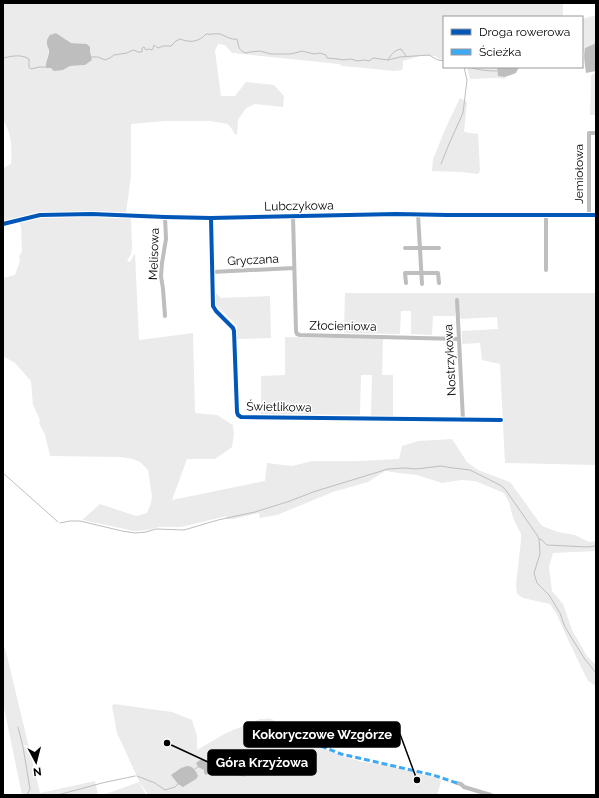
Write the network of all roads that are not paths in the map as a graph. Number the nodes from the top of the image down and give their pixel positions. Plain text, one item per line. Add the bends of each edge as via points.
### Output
1 (596, 133) edge
2 (590, 150) junction
3 (596, 150) edge
4 (590, 181) junction
5 (596, 181) edge
6 (418, 214) junction
7 (546, 215) junction
8 (590, 215) junction
9 (596, 215) edge
10 (293, 216) junction
11 (165, 217) junction
12 (210, 218) junction
13 (3, 224) edge
14 (405, 248) dead end
15 (420, 248) junction
16 (439, 248) dead end
17 (294, 268) junction
18 (546, 270) dead end
19 (212, 272) junction
20 (422, 272) junction
21 (406, 283) dead end
22 (439, 283) dead end
23 (422, 284) dead end
24 (457, 300) dead end
25 (165, 316) dead end
26 (459, 339) junction
27 (463, 420) junction
28 (501, 420) dead end
29 (457, 783) dead end
30 (491, 795) edge

1 - 2 street, Jemiołowa via 590,133
2 - 3 street
2 - 4 street, Jemiołowa
4 - 5 street
4 - 8 street, Jemiołowa
6 - 7 street, Lubczykowa
6 - 10 street, Lubczykowa
6 - 15 street
7 - 8 street, Lubczykowa
7 - 18 street
8 - 9 street, Lubczykowa
10 - 12 street, Lubczykowa
10 - 17 street, Złocieniowa
11 - 12 street, Lubczykowa
11 - 13 street, Lubczykowa via 104,213 54,214
11 - 25 street, Melisowa via 166,239 161,276
12 - 19 street, Świetlikowa
14 - 15 street
15 - 16 street
15 - 20 street
17 - 19 street, Gryczana
17 - 26 street, Złocieniowa via 297,334
19 - 27 street, Świetlikowa via 213,306 234,331 237,412 241,417
20 - 21 street via 405,273
20 - 22 street via 438,273
20 - 23 street
24 - 26 street, Nostrzykowa
26 - 27 street, Nostrzykowa
27 - 28 street, Świetlikowa
29 - 30 street

